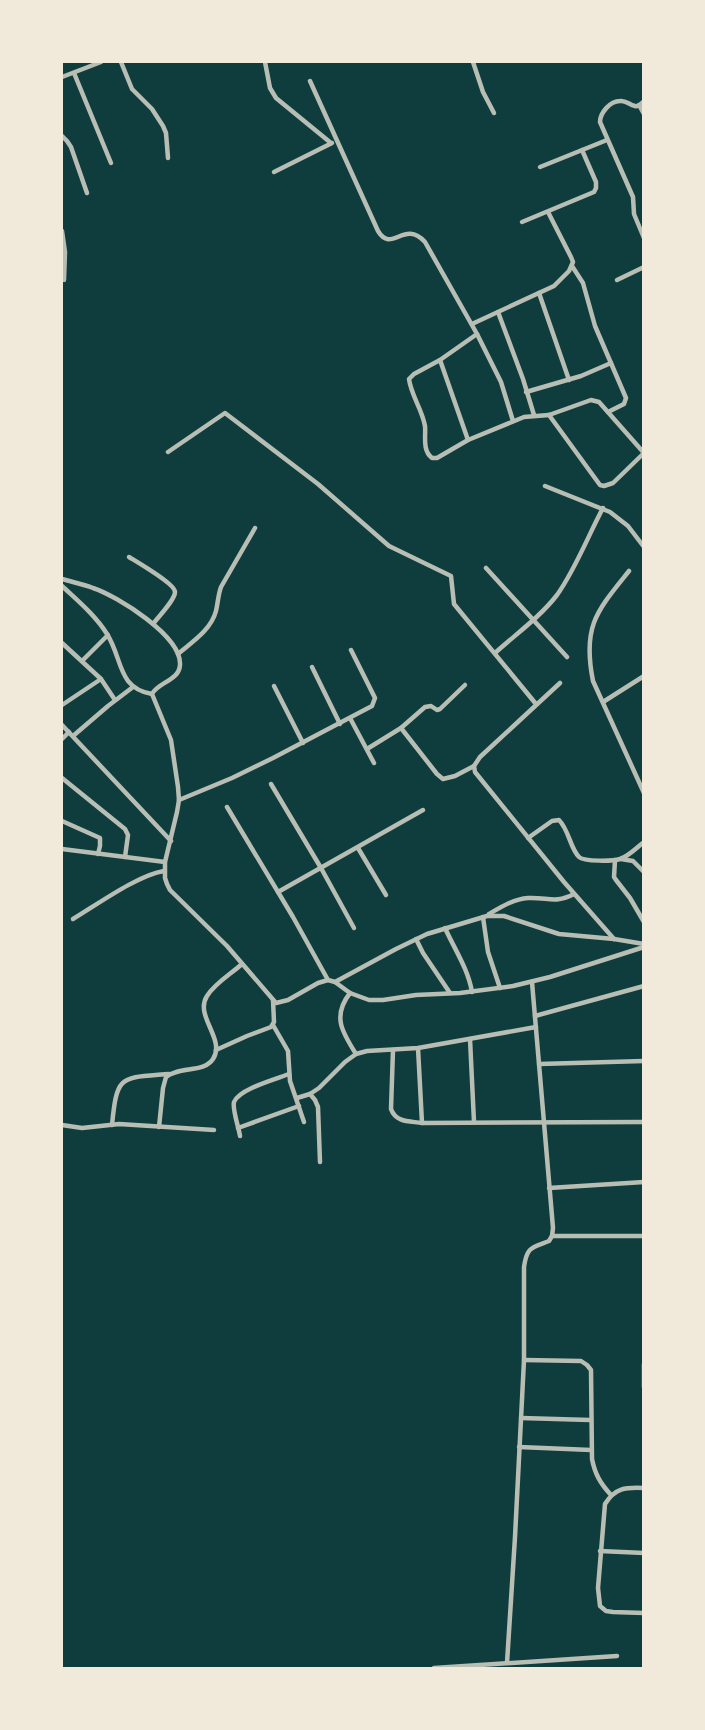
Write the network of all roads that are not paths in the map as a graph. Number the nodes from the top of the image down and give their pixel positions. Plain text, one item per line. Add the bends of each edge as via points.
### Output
1 (100, 62) edge
2 (121, 62) edge
3 (265, 62) edge
4 (473, 62) edge
5 (74, 73) junction
6 (62, 77) edge
7 (310, 81) dead end
8 (644, 101) edge
9 (639, 105) junction
10 (494, 113) dead end
11 (644, 114) edge
12 (62, 136) edge
13 (337, 140) junction
14 (607, 140) junction
15 (331, 143) junction
16 (582, 150) junction
17 (168, 158) dead end
18 (111, 164) dead end
19 (540, 166) dead end
20 (274, 171) dead end
21 (87, 193) dead end
22 (548, 212) junction
23 (522, 222) dead end
24 (62, 231) edge
25 (644, 238) edge
26 (572, 266) junction
27 (644, 267) edge
28 (64, 280) dead end
29 (617, 280) dead end
30 (539, 293) junction
31 (498, 312) junction
32 (472, 324) junction
33 (477, 334) junction
34 (440, 360) junction
35 (611, 363) junction
36 (569, 380) junction
37 (526, 392) junction
38 (609, 412) junction
39 (534, 415) junction
40 (549, 415) junction
41 (513, 421) junction
42 (468, 440) junction
43 (168, 452) dead end
44 (644, 453) edge
45 (545, 486) dead end
46 (603, 508) junction
47 (255, 528) dead end
48 (644, 547) edge
49 (129, 557) dead end
50 (486, 568) dead end
51 (629, 571) dead end
52 (62, 579) edge
53 (62, 586) edge
54 (533, 619) junction
55 (153, 624) junction
56 (108, 635) junction
57 (62, 643) edge
58 (351, 650) dead end
59 (495, 653) junction
60 (177, 654) junction
61 (567, 657) dead end
62 (82, 661) junction
63 (312, 667) dead end
64 (644, 676) edge
65 (101, 679) junction
66 (560, 683) dead end
67 (465, 685) dead end
68 (274, 686) dead end
69 (133, 687) junction
70 (152, 694) junction
71 (115, 700) junction
72 (603, 702) junction
73 (536, 704) junction
74 (62, 705) edge
75 (350, 718) junction
76 (340, 724) junction
77 (62, 725) edge
78 (401, 728) junction
79 (71, 734) junction
80 (62, 739) edge
81 (303, 743) junction
82 (367, 749) junction
83 (374, 763) dead end
84 (474, 766) junction
85 (62, 778) edge
86 (271, 784) dead end
87 (644, 793) edge
88 (179, 800) junction
89 (227, 807) dead end
90 (423, 810) dead end
91 (62, 821) edge
92 (528, 838) junction
93 (171, 841) junction
94 (644, 842) edge
95 (358, 848) junction
96 (62, 849) edge
97 (98, 854) junction
98 (124, 857) junction
99 (618, 859) junction
100 (165, 862) junction
101 (321, 867) junction
102 (164, 871) junction
103 (644, 872) edge
104 (278, 892) junction
105 (574, 894) junction
106 (386, 895) dead end
107 (485, 916) junction
108 (73, 919) dead end
109 (644, 922) edge
110 (354, 928) dead end
111 (445, 928) junction
112 (416, 939) junction
113 (614, 939) junction
114 (644, 946) edge
115 (242, 964) junction
116 (328, 980) junction
117 (335, 982) junction
118 (532, 982) junction
119 (644, 986) edge
120 (500, 988) junction
121 (472, 992) junction
122 (350, 993) junction
123 (450, 993) junction
124 (273, 1000) junction
125 (535, 1016) junction
126 (273, 1025) junction
127 (536, 1027) junction
128 (470, 1039) junction
129 (418, 1048) junction
130 (216, 1050) junction
131 (393, 1050) junction
132 (356, 1054) junction
133 (644, 1062) edge
134 (539, 1064) junction
135 (169, 1074) junction
136 (289, 1074) junction
137 (310, 1094) junction
138 (297, 1098) junction
139 (299, 1106) junction
140 (304, 1122) dead end
141 (474, 1122) junction
142 (544, 1122) junction
143 (644, 1122) edge
144 (422, 1123) junction
145 (62, 1125) edge
146 (112, 1125) junction
147 (159, 1127) junction
148 (238, 1128) junction
149 (214, 1130) dead end
150 (240, 1136) dead end
151 (320, 1162) dead end
152 (644, 1182) edge
153 (549, 1188) junction
154 (552, 1236) junction
155 (644, 1236) edge
156 (524, 1360) junction
157 (644, 1365) edge
158 (644, 1387) edge
159 (521, 1418) junction
160 (590, 1420) junction
161 (519, 1447) junction
162 (591, 1450) junction
163 (644, 1488) edge
164 (611, 1495) junction
165 (600, 1551) junction
166 (644, 1553) edge
167 (644, 1613) edge
168 (617, 1656) dead end
169 (507, 1663) junction
170 (434, 1668) edge

1 - 5 street
2 - 17 street via 132,89 163,126
3 - 15 street via 276,98
4 - 10 street
5 - 6 street
5 - 18 street
7 - 13 street
8 - 9 street
9 - 11 street
9 - 14 street via 619,101 603,112 600,122
12 - 21 street via 71,147
13 - 15 street
13 - 32 street via 381,236 389,240 413,233 421,238
14 - 16 street
14 - 25 street via 633,197 634,214
15 - 20 street
16 - 19 street
16 - 22 street via 596,182 594,192
22 - 23 street
22 - 26 street
24 - 28 street
26 - 30 street via 554,286
26 - 35 street via 583,283
27 - 29 street
30 - 31 street
30 - 36 street
31 - 32 street
31 - 37 street
32 - 33 street
33 - 34 street
33 - 41 street via 501,382
34 - 42 street
34 - 42 street via 410,379 425,426 428,455 437,458
35 - 36 street
35 - 38 street via 626,398 624,404
36 - 37 street
37 - 39 street
38 - 40 street via 594,400
38 - 44 street
39 - 40 street
39 - 41 street
40 - 44 street via 600,485 613,483
41 - 42 street
43 - 59 street via 225,413 318,484 389,546 451,576 454,604
45 - 46 street
46 - 48 street via 628,526
46 - 54 street via 566,580
47 - 60 street via 218,593 210,625
49 - 55 street via 174,589 170,602
50 - 54 street
51 - 72 street via 603,603 592,626 589,661
52 - 55 street via 93,588
53 - 56 street
54 - 59 street
54 - 61 street
55 - 60 street
56 - 62 street
56 - 69 street via 123,674
57 - 62 street
58 - 75 street via 375,698 369,708
59 - 73 street
60 - 70 street via 180,663 176,675
62 - 65 street
63 - 76 street
64 - 72 street
65 - 71 street
65 - 74 street
66 - 73 street
67 - 78 street via 440,709 429,706
68 - 81 street
69 - 70 street
69 - 71 street
70 - 88 street via 171,740
71 - 79 street
72 - 87 street
73 - 84 street
75 - 76 street
75 - 82 street
76 - 81 street
77 - 79 street
78 - 82 street
78 - 84 street via 443,779
79 - 80 street
79 - 93 street
81 - 88 street
82 - 83 street
84 - 92 street via 479,779
85 - 98 street via 125,828 128,835
86 - 101 street
88 - 93 street
89 - 104 street
90 - 95 street
91 - 97 street via 100,838
92 - 99 street via 559,820 579,858
92 - 105 street
93 - 100 street
94 - 99 street
95 - 101 street
95 - 106 street
96 - 97 street
97 - 98 street
98 - 100 street
99 - 103 street via 633,861
99 - 109 street via 614,877
100 - 102 street
101 - 104 street
101 - 110 street
102 - 108 street via 142,879
102 - 115 street via 170,890
104 - 116 street
105 - 107 street via 559,900 522,899
105 - 113 street
107 - 111 street
107 - 113 street via 504,916 559,934
107 - 120 street via 488,951
111 - 112 street
111 - 121 street via 466,969
112 - 117 street
112 - 123 street
113 - 114 street
114 - 118 street
115 - 124 street
115 - 130 street via 205,999
116 - 117 street
116 - 124 street via 282,1002
117 - 122 street
118 - 120 street
118 - 125 street
119 - 125 street
120 - 121 street
121 - 123 street
122 - 123 street via 383,1000
122 - 132 street via 341,1005 340,1024
124 - 126 street
125 - 127 street
126 - 130 street
126 - 136 street via 288,1051
127 - 128 street
127 - 134 street
128 - 129 street
128 - 141 street
129 - 131 street
129 - 144 street
130 - 135 street via 206,1065
131 - 132 street
131 - 144 street via 393,1115
132 - 137 street
133 - 134 street
134 - 142 street
135 - 146 street via 125,1081 116,1092
135 - 147 street via 164,1082
136 - 138 street
136 - 148 street via 237,1099 233,1106
137 - 138 street
137 - 151 street via 318,1107
138 - 139 street
139 - 140 street
139 - 148 street
141 - 142 street
141 - 144 street
142 - 143 street
142 - 153 street
145 - 146 street
146 - 147 street
147 - 149 street
148 - 150 street
152 - 153 street
153 - 154 street
154 - 155 street
154 - 156 street via 538,1243 525,1257
156 - 159 street
156 - 160 street via 572,1360 587,1365 592,1377
157 - 158 street
159 - 160 street
159 - 161 street
160 - 162 street
161 - 162 street
161 - 169 street
162 - 164 street via 595,1472
163 - 164 street via 622,1489
164 - 165 street via 605,1504
165 - 166 street
165 - 167 street via 600,1606 606,1611
168 - 169 street
169 - 170 street

